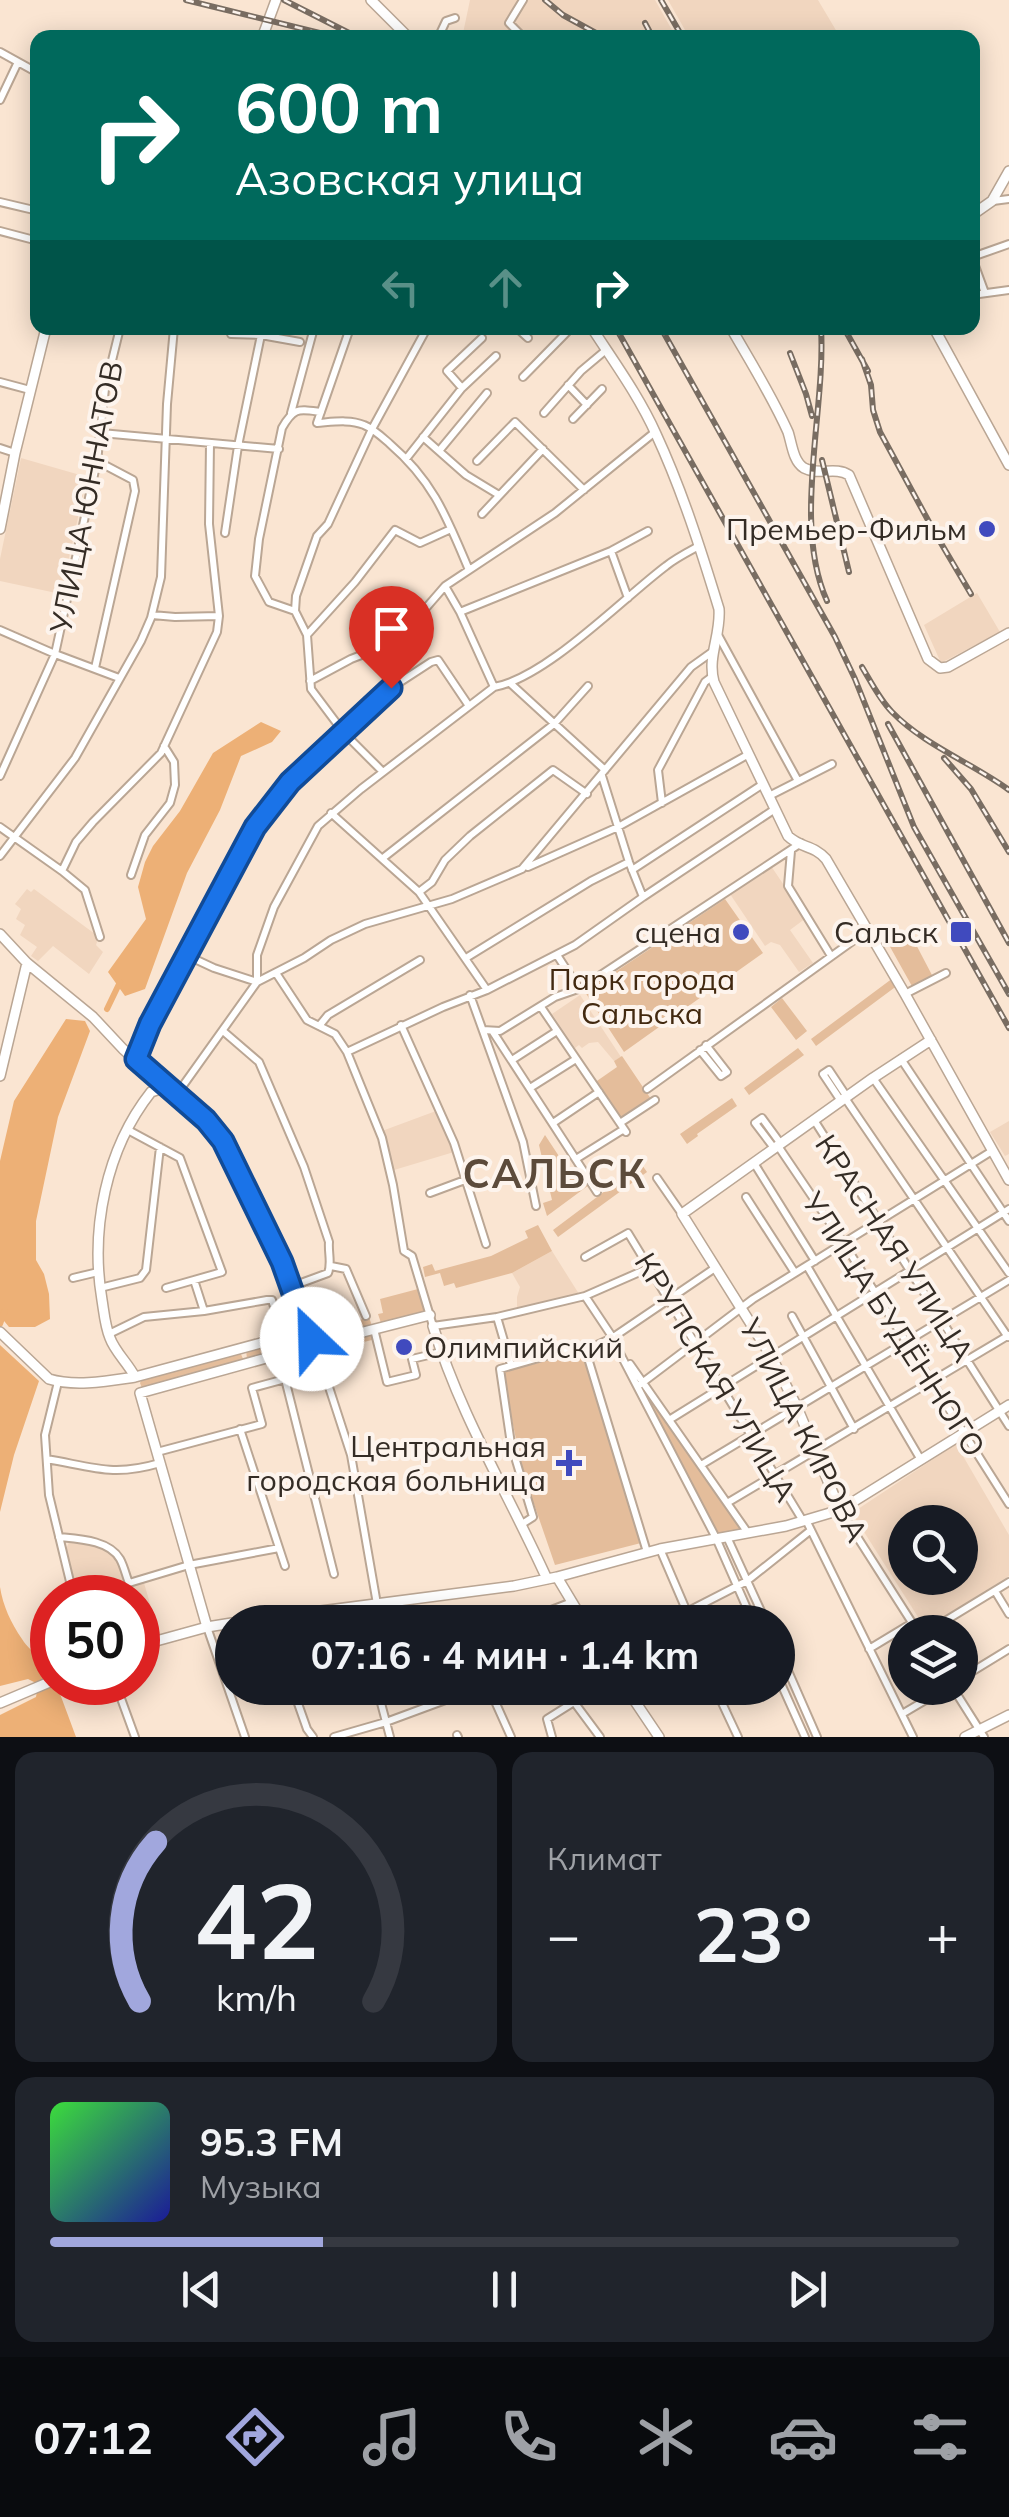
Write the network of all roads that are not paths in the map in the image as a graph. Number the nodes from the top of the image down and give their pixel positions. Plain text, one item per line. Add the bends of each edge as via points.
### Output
1 (276, 0) edge
2 (371, 0) edge
3 (523, 0) edge
4 (455, 18) dead end
5 (265, 30) edge
6 (401, 30) edge
7 (442, 30) edge
8 (515, 30) edge
9 (0, 52) edge
10 (18, 62) junction
11 (30, 69) edge
12 (0, 100) edge
13 (1009, 172) edge
14 (1009, 200) edge
15 (0, 202) edge
16 (992, 202) junction
17 (30, 208) edge
18 (980, 210) edge
19 (0, 231) edge
20 (30, 240) edge
21 (1009, 244) edge
22 (980, 254) edge
23 (980, 279) edge
24 (1009, 290) edge
25 (985, 293) junction
26 (980, 294) edge
27 (44, 335) edge
28 (118, 335) edge
29 (173, 335) edge
30 (261, 335) joint
31 (312, 335) edge
32 (348, 335) edge
33 (423, 335) edge
34 (525, 335) edge
35 (564, 335) edge
36 (597, 335) edge
37 (734, 335) edge
38 (938, 335) edge
39 (274, 337) joint
40 (482, 338) dead end
41 (528, 338) dead end
42 (300, 342) dead end
43 (606, 349) junction
44 (496, 356) dead end
45 (523, 377) dead end
46 (0, 382) edge
47 (568, 385) junction
48 (462, 388) junction
49 (602, 389) dead end
50 (30, 390) junction
51 (487, 393) dead end
52 (586, 405) junction
53 (321, 412) junction
54 (290, 414) junction
55 (544, 414) dead end
56 (573, 419) dead end
57 (372, 429) junction
58 (655, 432) junction
59 (101, 433) junction
60 (424, 437) junction
61 (167, 440) junction
62 (210, 444) junction
63 (238, 446) junction
64 (0, 448) edge
65 (279, 449) junction
66 (543, 449) junction
67 (439, 451) junction
68 (15, 452) junction
69 (406, 459) junction
70 (97, 461) junction
71 (478, 461) dead end
72 (1009, 465) edge
73 (584, 490) junction
74 (499, 496) junction
75 (482, 514) dead end
76 (451, 528) junction
77 (0, 529) edge
78 (648, 531) dead end
79 (225, 532) dead end
80 (699, 546) junction
81 (611, 551) junction
82 (469, 570) junction
83 (445, 586) junction
84 (628, 598) junction
85 (295, 611) junction
86 (460, 612) junction
87 (152, 615) junction
88 (219, 616) junction
89 (0, 630) edge
90 (718, 634) junction
91 (1009, 634) edge
92 (307, 636) junction
93 (712, 652) junction
94 (55, 654) junction
95 (96, 668) junction
96 (712, 676) junction
97 (118, 678) junction
98 (310, 681) junction
99 (510, 684) junction
100 (588, 686) dead end
101 (494, 687) junction
102 (470, 706) junction
103 (554, 724) junction
104 (344, 732) junction
105 (164, 746) junction
106 (749, 754) junction
107 (832, 764) dead end
108 (383, 772) junction
109 (604, 773) junction
110 (0, 776) edge
111 (798, 781) junction
112 (763, 784) junction
113 (586, 794) junction
114 (769, 796) junction
115 (662, 803) junction
116 (775, 810) junction
117 (331, 813) junction
118 (0, 827) edge
119 (618, 828) junction
120 (14, 836) junction
121 (795, 845) junction
122 (0, 856) edge
123 (383, 858) junction
124 (631, 866) junction
125 (522, 870) junction
126 (62, 871) junction
127 (130, 875) dead end
128 (419, 892) junction
129 (643, 896) junction
130 (430, 905) junction
131 (868, 930) junction
132 (0, 934) edge
133 (100, 937) dead end
134 (186, 955) junction
135 (557, 955) junction
136 (830, 956) junction
137 (466, 958) junction
138 (420, 960) dead end
139 (28, 963) junction
140 (276, 973) junction
141 (946, 973) dead end
142 (258, 982) junction
143 (579, 989) junction
144 (487, 990) junction
145 (905, 994) junction
146 (470, 995) junction
147 (541, 1007) junction
148 (319, 1026) junction
149 (401, 1026) junction
150 (483, 1030) junction
151 (222, 1031) junction
152 (557, 1031) junction
153 (493, 1032) junction
154 (931, 1040) junction
155 (346, 1052) junction
156 (136, 1059) junction
157 (576, 1059) junction
158 (902, 1059) junction
159 (512, 1060) junction
160 (0, 1076) edge
161 (873, 1078) junction
162 (530, 1088) junction
163 (647, 1089) dead end
164 (170, 1090) junction
165 (599, 1092) junction
166 (845, 1098) junction
167 (655, 1100) dead end
168 (814, 1120) junction
169 (553, 1123) junction
170 (126, 1128) junction
171 (624, 1128) junction
172 (160, 1146) junction
173 (777, 1146) junction
174 (992, 1151) junction
175 (576, 1159) junction
176 (754, 1163) junction
177 (970, 1165) junction
178 (657, 1178) dead end
179 (465, 1180) junction
180 (945, 1180) junction
181 (1009, 1180) edge
182 (597, 1192) dead end
183 (430, 1193) dead end
184 (746, 1197) dead end
185 (914, 1199) junction
186 (536, 1206) dead end
187 (1006, 1211) edge
188 (682, 1214) junction
189 (878, 1221) junction
190 (1009, 1221) edge
191 (978, 1228) junction
192 (843, 1242) junction
193 (486, 1244) dead end
194 (947, 1248) junction
195 (585, 1257) dead end
196 (815, 1260) junction
197 (331, 1266) junction
198 (807, 1266) junction
199 (649, 1268) junction
200 (715, 1268) junction
201 (910, 1271) junction
202 (98, 1272) junction
203 (795, 1273) junction
204 (1009, 1276) edge
205 (73, 1278) dead end
206 (194, 1280) junction
207 (290, 1287) junction
208 (100, 1288) junction
209 (166, 1288) dead end
210 (875, 1292) junction
211 (585, 1296) junction
212 (980, 1297) junction
213 (668, 1300) junction
214 (742, 1309) junction
215 (204, 1311) junction
216 (430, 1315) junction
217 (366, 1316) dead end
218 (792, 1316) dead end
219 (836, 1316) junction
220 (496, 1317) junction
221 (276, 1318) dead end
222 (942, 1320) junction
223 (434, 1326) junction
224 (374, 1329) junction
225 (0, 1332) edge
226 (108, 1335) junction
227 (803, 1337) junction
228 (1009, 1337) edge
229 (612, 1338) junction
230 (311, 1341) junction
231 (906, 1341) junction
232 (696, 1344) junction
233 (242, 1347) junction
234 (585, 1348) junction
235 (441, 1352) junction
236 (771, 1356) junction
237 (968, 1360) junction
238 (247, 1364) junction
239 (511, 1365) junction
240 (866, 1366) junction
241 (135, 1377) junction
242 (110, 1381) junction
243 (58, 1382) junction
244 (932, 1382) junction
245 (641, 1384) junction
246 (722, 1387) junction
247 (830, 1387) junction
248 (140, 1393) junction
249 (797, 1406) junction
250 (890, 1407) junction
251 (1004, 1408) edge
252 (670, 1420) junction
253 (1009, 1426) edge
254 (240, 1429) junction
255 (854, 1429) junction
256 (751, 1434) junction
257 (965, 1434) junction
258 (816, 1452) junction
259 (47, 1458) junction
260 (158, 1458) junction
261 (921, 1460) junction
262 (701, 1465) junction
263 (776, 1474) junction
264 (727, 1503) junction
265 (1009, 1504) edge
266 (840, 1510) junction
267 (522, 1524) junction
268 (807, 1524) junction
269 (748, 1533) junction
270 (59, 1536) junction
271 (721, 1538) junction
272 (279, 1548) junction
273 (660, 1550) junction
274 (648, 1552) junction
275 (189, 1565) junction
276 (285, 1566) dead end
277 (334, 1574) dead end
278 (68, 1575) edge
279 (552, 1578) junction
280 (747, 1581) junction
281 (1009, 1582) edge
282 (736, 1587) junction
283 (994, 1591) junction
284 (572, 1602) junction
285 (377, 1604) junction
286 (364, 1605) edge
287 (564, 1605) edge
288 (574, 1605) edge
289 (683, 1605) edge
290 (700, 1605) edge
291 (745, 1605) edge
292 (758, 1605) edge
293 (1009, 1614) edge
294 (907, 1615) edge
295 (955, 1615) edge
296 (215, 1627) edge
297 (207, 1628) junction
298 (888, 1638) edge
299 (160, 1640) edge
300 (869, 1649) junction
301 (1009, 1649) edge
302 (978, 1668) edge
303 (795, 1687) edge
304 (30, 1690) edge
305 (0, 1703) edge
306 (124, 1705) edge
307 (298, 1705) edge
308 (382, 1705) edge
309 (432, 1705) edge
310 (497, 1705) edge
311 (637, 1705) edge
312 (723, 1705) edge
313 (791, 1705) edge
314 (918, 1705) edge
315 (961, 1705) edge
316 (902, 1714) junction
317 (1009, 1716) edge
318 (386, 1722) junction
319 (982, 1734) edge
320 (656, 1736) edge
321 (136, 1737) edge
322 (244, 1737) edge
323 (312, 1737) edge
324 (334, 1737) edge
325 (390, 1737) edge
326 (511, 1737) edge
327 (552, 1737) edge
328 (600, 1737) edge
329 (738, 1737) edge
330 (805, 1737) edge
331 (817, 1737) edge
332 (913, 1737) edge
333 (965, 1737) edge

1 - 5 main road
2 - 6 main road
3 - 8 street via 509,24
4 - 7 street
9 - 10 street
10 - 11 street
10 - 12 street
13 - 16 main road
14 - 16 street
15 - 17 street
16 - 18 main road
19 - 20 street
21 - 22 street
23 - 25 street
24 - 25 street
25 - 26 street
27 - 50 main road
28 - 59 street, УЛИЦА ЮННАТОВ
29 - 61 street
30 - 39 street
30 - 63 street
31 - 54 street
32 - 53 street
33 - 57 street
34 - 41 street
35 - 45 street
36 - 43 main road
37 - 91 main road via 798,463 850,475 928,660 948,667
38 - 72 main road
39 - 42 street
40 - 48 street via 447,372
43 - 47 street
43 - 58 main road
44 - 48 street
46 - 50 street
47 - 52 street
47 - 55 street
48 - 60 street
49 - 52 street
50 - 68 main road
51 - 67 street
52 - 56 street
53 - 54 street
53 - 57 street via 317,423
54 - 65 street
57 - 69 street
57 - 85 street via 317,536
58 - 73 street
58 - 80 main road
59 - 61 street
59 - 70 street, УЛИЦА ЮННАТОВ
60 - 67 street
60 - 69 street
61 - 62 street
61 - 87 street
62 - 63 street
62 - 88 street via 209,524
63 - 65 street
63 - 79 street
64 - 68 street
65 - 85 street via 255,576 269,602
66 - 71 street via 515,422
66 - 73 street
66 - 74 street
67 - 74 street
68 - 77 main road
69 - 76 street via 430,486
70 - 94 street, УЛИЦА ЮННАТОВ
70 - 95 street via 133,480 135,490
73 - 82 street
74 - 75 street
76 - 82 street
76 - 92 street via 420,543 395,530
78 - 81 street
80 - 84 street
80 - 90 main road via 718,610
81 - 84 street
81 - 86 street
82 - 83 street
83 - 86 street
83 - 98 street via 382,647
84 - 99 street
85 - 92 street
86 - 101 street
87 - 88 street
87 - 97 street
88 - 105 street via 218,632
89 - 94 street
90 - 93 main road
90 - 111 street
92 - 98 street
93 - 96 main road
93 - 109 street via 691,668
94 - 95 street
94 - 110 street, УЛИЦА ЮННАТОВ
95 - 97 street
96 - 106 main road
96 - 115 street via 658,770
97 - 120 street via 75,758
98 - 104 street
99 - 101 street
99 - 103 street
100 - 103 street
101 - 102 street
102 - 104 street via 438,660 391,688
102 - 108 street
103 - 109 street
103 - 123 street
104 - 108 street
104 - 134 street via 290,782 255,827
105 - 126 street via 76,842
105 - 127 street via 174,762 175,786
106 - 112 main road
106 - 115 street
107 - 111 street
108 - 117 street
109 - 113 street
109 - 119 street
111 - 114 street
112 - 114 main road
112 - 124 street
113 - 125 street
113 - 128 street via 553,770 470,836
114 - 116 main road
115 - 119 street
116 - 121 main road
116 - 129 street
117 - 123 street
117 - 142 street via 274,907 258,955
118 - 120 street
119 - 124 street
119 - 125 street
120 - 122 street
120 - 126 street
121 - 131 main road via 816,848
121 - 136 street via 788,886
121 - 143 street
123 - 128 street
124 - 129 street
124 - 137 street via 592,880
125 - 130 street
126 - 133 street via 88,895
128 - 130 street
129 - 135 street
130 - 137 street
130 - 140 street via 366,924
131 - 136 street
131 - 145 main road
132 - 139 main road
134 - 142 street
134 - 156 street
135 - 143 street
135 - 144 street
136 - 163 street
137 - 144 street
138 - 148 street
139 - 156 main road
139 - 160 main road
140 - 142 street
140 - 148 street via 298,1010
141 - 145 street
142 - 151 street
143 - 147 street
144 - 146 street
145 - 154 main road
146 - 149 street
146 - 150 street
147 - 152 street
147 - 153 street
148 - 155 street via 335,1034
149 - 155 street
149 - 179 street
150 - 153 street
150 - 186 street via 523,1142
151 - 164 street via 182,1088
151 - 197 street via 259,1062 304,1167
152 - 157 street
152 - 159 street
153 - 159 street
154 - 158 main road
154 - 174 main road
155 - 216 street via 382,1138 404,1251 412,1256
156 - 164 main road
157 - 162 street
157 - 165 street
158 - 161 main road
158 - 177 street
159 - 162 street
161 - 166 main road
161 - 180 street
162 - 169 street
164 - 170 main road via 151,1092
164 - 207 street via 223,1141
165 - 169 street
165 - 171 street
166 - 168 main road
166 - 185 street
167 - 171 street
168 - 173 main road
168 - 189 street, КРАСНАЯ УЛИЦА
169 - 175 street
170 - 172 street
170 - 202 main road via 107,1190
171 - 175 street
172 - 206 street via 183,1164 222,1272
172 - 208 street via 146,1270 140,1278
173 - 176 main road
173 - 192 street, УЛИЦА БУДЁННОГО
174 - 177 street
174 - 181 main road
175 - 182 street
176 - 188 main road
176 - 196 street
177 - 180 street
177 - 187 street
178 - 188 street, УЛИЦА КИРОВА
179 - 183 street
179 - 193 street
180 - 185 street
180 - 191 street
184 - 203 street
185 - 189 street
185 - 194 street
187 - 190 street
187 - 191 street
188 - 200 main road, УЛИЦА КИРОВА
189 - 192 street
189 - 201 street, КРАСНАЯ УЛИЦА
191 - 194 street
191 - 204 street
192 - 196 street
192 - 210 street, УЛИЦА БУДЁННОГО
194 - 201 street
194 - 212 street
195 - 199 street, КРУПСКАЯ УЛИЦА via 628,1232
196 - 198 street
197 - 207 street
197 - 217 street via 346,1269
198 - 203 street
198 - 219 street
199 - 211 street
199 - 213 street, КРУПСКАЯ УЛИЦА
200 - 213 street
200 - 214 main road, УЛИЦА КИРОВА
201 - 210 street
201 - 222 street, КРАСНАЯ УЛИЦА
202 - 205 street
202 - 208 main road
203 - 214 street
204 - 212 street
206 - 209 street
206 - 215 street
207 - 230 street
208 - 226 main road
210 - 219 street
210 - 231 street, УЛИЦА БУДЁННОГО
211 - 220 street
211 - 229 street
212 - 222 street
212 - 228 street
213 - 229 street
213 - 232 street, КРУПСКАЯ УЛИЦА
214 - 232 street
214 - 236 main road, УЛИЦА КИРОВА
215 - 221 street via 272,1300
215 - 226 street via 144,1317
216 - 223 street
216 - 224 main road
218 - 227 street
219 - 227 street
219 - 240 street
220 - 223 street
220 - 239 street
222 - 231 street
222 - 237 street, КРАСНАЯ УЛИЦА
223 - 235 main road
224 - 230 main road
224 - 235 street via 387,1382 416,1375 412,1359
225 - 243 main road
226 - 241 main road
227 - 236 street
227 - 247 street
228 - 237 street
229 - 234 street
229 - 245 street
230 - 233 main road via 298,1332
230 - 238 main road
230 - 285 street via 351,1455
231 - 240 street
231 - 244 street, УЛИЦА БУДЁННОГО
232 - 245 street
232 - 246 street, КРУПСКАЯ УЛИЦА
233 - 238 street
233 - 241 main road
234 - 239 street
234 - 274 street
235 - 267 main road
236 - 246 street
236 - 249 main road, УЛИЦА КИРОВА
237 - 244 street
237 - 251 street, КРАСНАЯ УЛИЦА
238 - 248 main road
239 - 267 street via 500,1369 511,1444 533,1518
240 - 247 street
240 - 250 street
241 - 242 main road
241 - 248 street
242 - 243 main road
242 - 248 main road
243 - 259 street
244 - 250 street
244 - 257 street, УЛИЦА БУДЁННОГО
245 - 252 street
245 - 271 street
246 - 252 street
246 - 256 street, КРУПСКАЯ УЛИЦА
247 - 249 street
247 - 255 street
248 - 260 main road
249 - 256 street
249 - 258 main road, УЛИЦА КИРОВА
250 - 255 street
250 - 261 street
251 - 253 street, КРАСНАЯ УЛИЦА
251 - 257 main road
252 - 262 street
254 - 260 street
254 - 272 street
254 - 277 street via 262,1424 252,1388 285,1379
255 - 258 street
256 - 262 street
256 - 263 street, КРУПСКАЯ УЛИЦА
257 - 261 main road
257 - 265 street, УЛИЦА БУДЁННОГО
258 - 263 street
258 - 266 main road, УЛИЦА КИРОВА
259 - 260 street via 110,1471 134,1471
259 - 270 street
260 - 275 main road
261 - 266 main road
262 - 264 street
263 - 264 street
263 - 268 street, КРУПСКАЯ УЛИЦА
264 - 269 street
266 - 268 main road
266 - 294 street, УЛИЦА КИРОВА
267 - 279 main road
268 - 269 main road
268 - 280 street
268 - 300 street, КРУПСКАЯ УЛИЦА
269 - 271 main road
270 - 275 street via 114,1552 128,1583
270 - 278 street
271 - 273 main road
271 - 280 street
271 - 282 street
272 - 275 street
272 - 276 street
273 - 274 main road
273 - 289 street
274 - 279 main road
275 - 297 main road
279 - 284 main road
279 - 285 main road
280 - 282 street
280 - 292 street
281 - 283 street
282 - 290 street
282 - 291 street
283 - 293 street
283 - 295 street
284 - 287 street
284 - 288 main road
285 - 286 main road
296 - 297 main road
297 - 299 main road
297 - 322 street
298 - 300 street
300 - 316 street, КРУПСКАЯ УЛИЦА
301 - 302 street
303 - 331 street
304 - 305 main road
306 - 321 street
307 - 323 street
308 - 318 street
309 - 318 street
310 - 326 street
311 - 320 main road
312 - 329 street
313 - 330 street
314 - 316 street
315 - 319 street
316 - 332 street, КРУПСКАЯ УЛИЦА
317 - 319 main road
318 - 324 street
318 - 325 street
319 - 333 main road
327 - 328 street via 546,1719 574,1702

